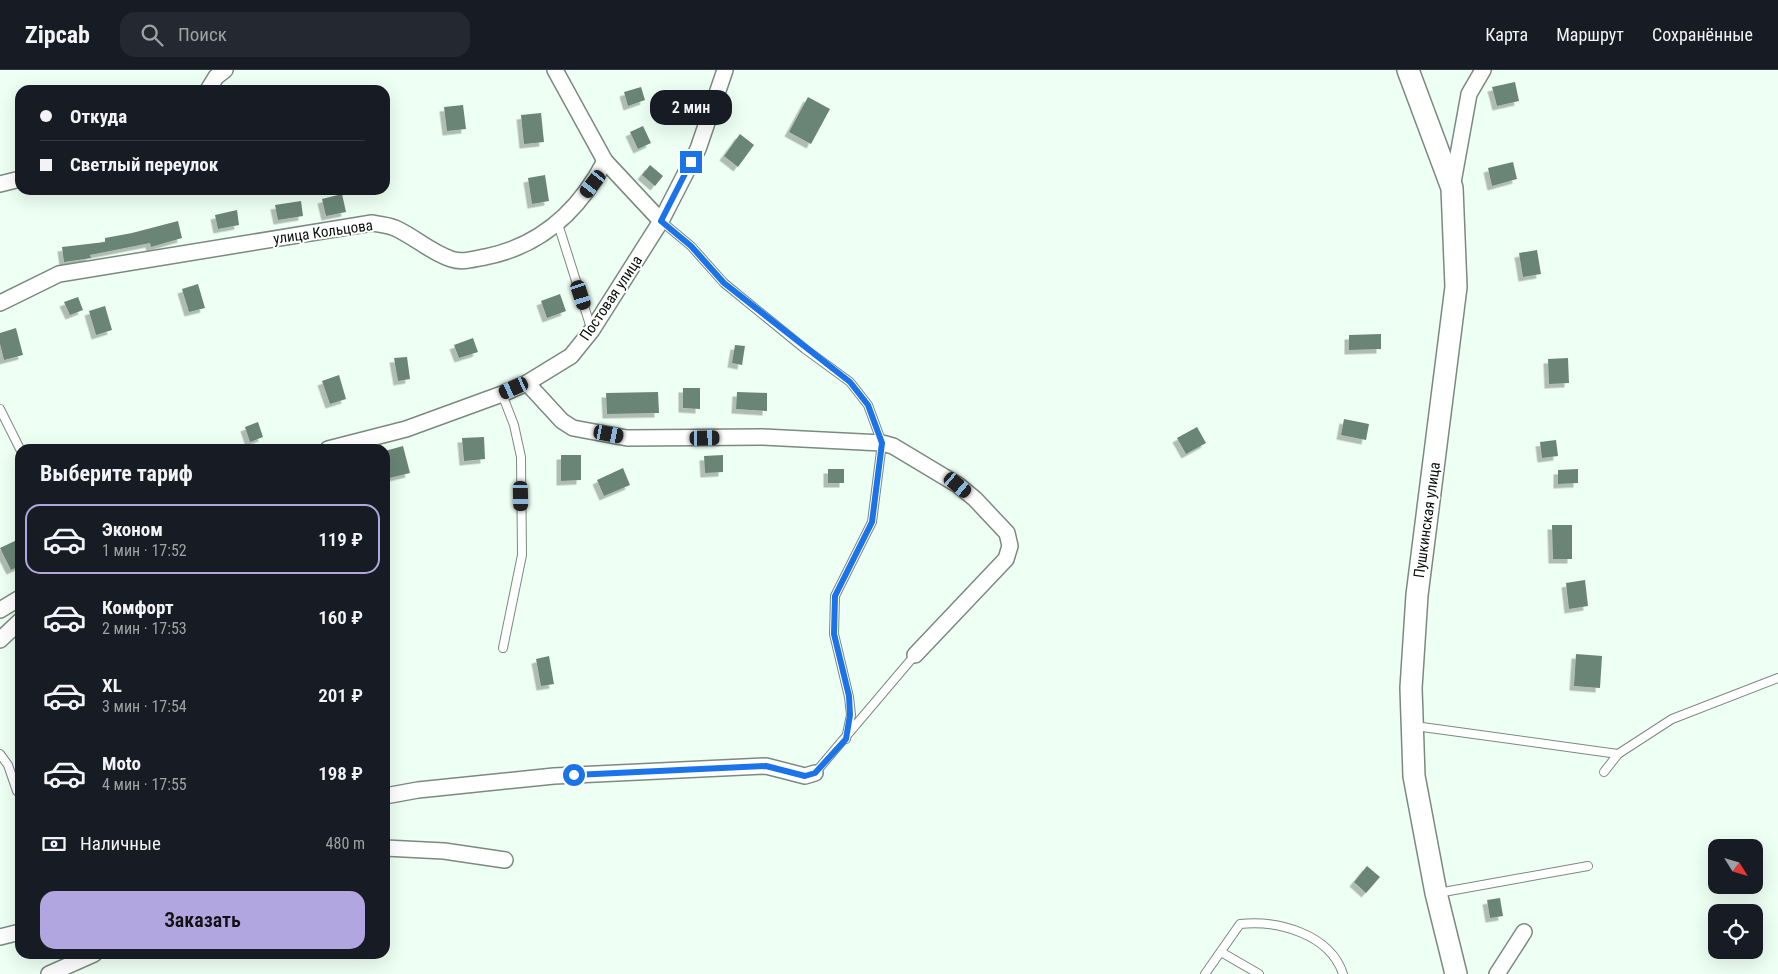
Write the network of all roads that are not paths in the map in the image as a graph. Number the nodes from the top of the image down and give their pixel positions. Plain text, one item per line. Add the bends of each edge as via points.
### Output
1 (225, 70) edge
2 (555, 70) edge
3 (565, 70) edge
4 (725, 70) edge
5 (1408, 70) edge
6 (1483, 70) edge
7 (211, 85) edge
8 (562, 86) junction
9 (605, 161) junction
10 (15, 180) edge
11 (0, 184) edge
12 (1452, 188) junction
13 (661, 221) junction
14 (558, 224) junction
15 (0, 303) edge
16 (592, 330) junction
17 (526, 383) junction
18 (502, 394) junction
19 (0, 409) edge
20 (882, 443) junction
21 (18, 444) edge
22 (348, 444) edge
23 (15, 601) edge
24 (0, 610) edge
25 (15, 626) edge
26 (0, 640) edge
27 (503, 648) dead end
28 (914, 655) joint
29 (1778, 678) edge
30 (1413, 726) junction
31 (846, 739) junction
32 (0, 754) edge
33 (1618, 754) junction
34 (1604, 772) dead end
35 (815, 773) joint
36 (15, 785) edge
37 (390, 795) edge
38 (390, 848) edge
39 (505, 860) dead end
40 (1588, 866) dead end
41 (1436, 893) junction
42 (1524, 932) dead end
43 (15, 933) edge
44 (0, 937) edge
45 (1221, 952) junction
46 (83, 959) edge
47 (49, 974) edge
48 (1205, 974) edge
49 (1259, 974) edge
50 (1343, 974) edge
51 (1456, 974) edge
52 (1497, 974) edge

1 - 7 street
2 - 8 street
3 - 8 street
4 - 13 street, Постовая улица via 698,149
5 - 12 main road, Пушкинская улица
6 - 12 street via 1469,94
8 - 9 street
9 - 13 street
9 - 14 street, улица Кольцова via 593,184
10 - 11 street
12 - 30 main road, Пушкинская улица via 1456,287 1417,595 1411,688
13 - 16 street, Постовая улица
13 - 20 lane via 691,246 724,283 850,382 868,405
14 - 15 street, улица Кольцова via 526,244 463,261 436,253 394,228 372,223 59,274
14 - 16 lane
16 - 17 street, Постовая улица via 571,356
17 - 18 street, Постовая улица
17 - 20 street via 562,422 573,428 627,438 763,437
18 - 22 street, Постовая улица via 406,429
18 - 27 lane via 514,425 521,457 522,555
19 - 21 lane
20 - 28 street via 893,446 976,499 1007,533 1010,546 1006,559
20 - 31 lane via 872,522 835,596 834,634 849,696
23 - 24 street
25 - 26 street
28 - 31 lane
29 - 33 lane via 1672,719
30 - 33 lane
30 - 41 main road, Пушкинская улица via 1414,776
31 - 35 lane
32 - 36 lane
33 - 34 lane
35 - 37 street via 805,776 766,766 554,776
38 - 39 street via 444,851
40 - 41 lane
41 - 51 main road, Пушкинская улица
42 - 52 street
43 - 44 street
45 - 48 lane
45 - 49 lane
45 - 50 lane via 1240,924 1261,922 1310,935 1338,960
46 - 47 street

